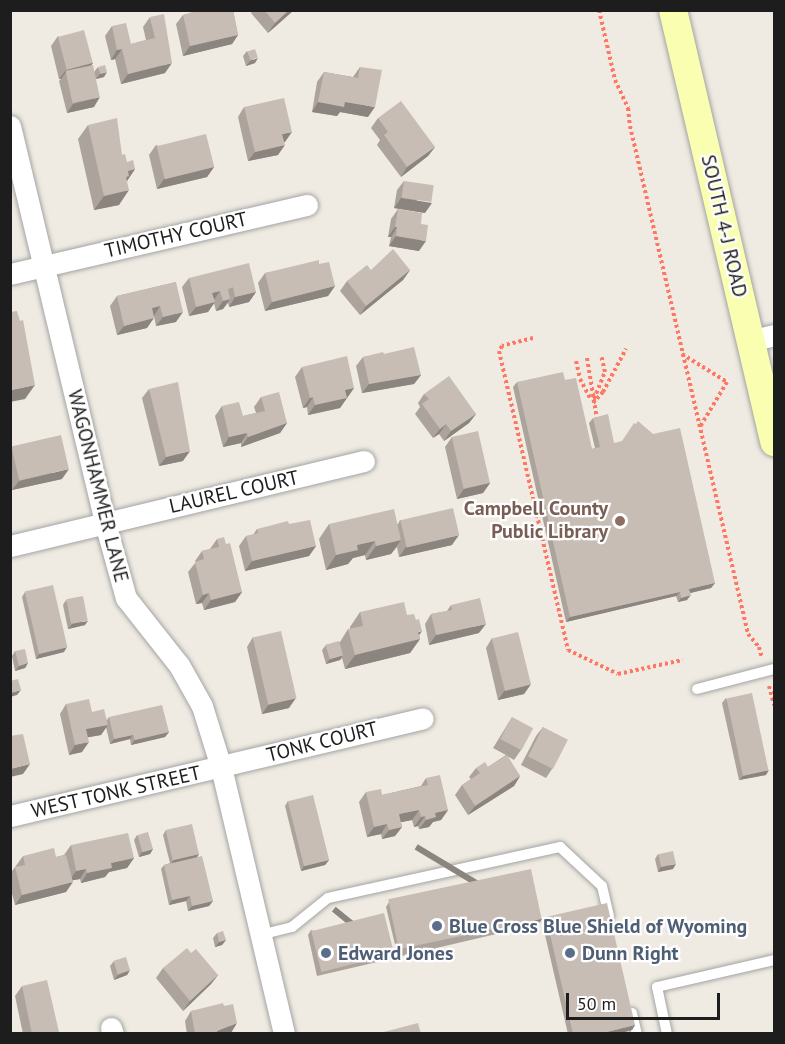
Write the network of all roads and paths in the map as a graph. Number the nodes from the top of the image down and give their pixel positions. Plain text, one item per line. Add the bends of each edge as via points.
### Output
1 (599, 10) edge
2 (673, 10) edge
3 (10, 126) edge
4 (307, 205) dead end
5 (45, 266) junction
6 (10, 274) edge
7 (533, 338) dead end
8 (762, 338) edge
9 (626, 349) dead end
10 (682, 354) junction
11 (601, 355) dead end
12 (587, 358) dead end
13 (576, 361) dead end
14 (593, 403) junction
15 (597, 421) edge
16 (700, 427) junction
17 (774, 442) edge
18 (364, 462) dead end
19 (105, 523) junction
20 (10, 546) edge
21 (681, 660) dead end
22 (763, 660) dead end
23 (774, 669) edge
24 (768, 681) dead end
25 (697, 689) dead end
26 (774, 705) edge
27 (423, 718) dead end
28 (221, 767) junction
29 (10, 816) edge
30 (613, 931) edge
31 (260, 935) junction
32 (774, 960) edge
33 (629, 999) edge
34 (284, 1034) edge
35 (637, 1034) edge
36 (667, 1034) edge

1 - 10 path via 615,80 628,108
2 - 8 main road, SOUTH 4-J ROAD
3 - 5 street, WAGONHAMMER LANE
4 - 5 street, TIMOTHY COURT
5 - 6 street, TIMOTHY COURT
5 - 19 street, WAGONHAMMER LANE
7 - 21 path via 502,346 499,351 568,650 618,674
8 - 17 main road, SOUTH 4-J ROAD
9 - 14 path
10 - 16 path
10 - 16 path via 727,381
11 - 14 path via 605,372
12 - 14 path
13 - 14 path via 580,379
14 - 15 path
16 - 22 path via 748,634 759,647
18 - 19 street, LAUREL COURT
19 - 20 street, LAUREL COURT
19 - 28 street, WAGONHAMMER LANE via 126,598 179,665 202,706
23 - 25 lane
24 - 26 path
27 - 28 street, TONK COURT
28 - 29 street, WEST TONK STREET
28 - 31 street, WAGONHAMMER LANE
30 - 31 lane via 602,886 560,847 328,898 292,927
31 - 34 street, WAGONHAMMER LANE
32 - 36 lane via 657,987
33 - 35 lane

